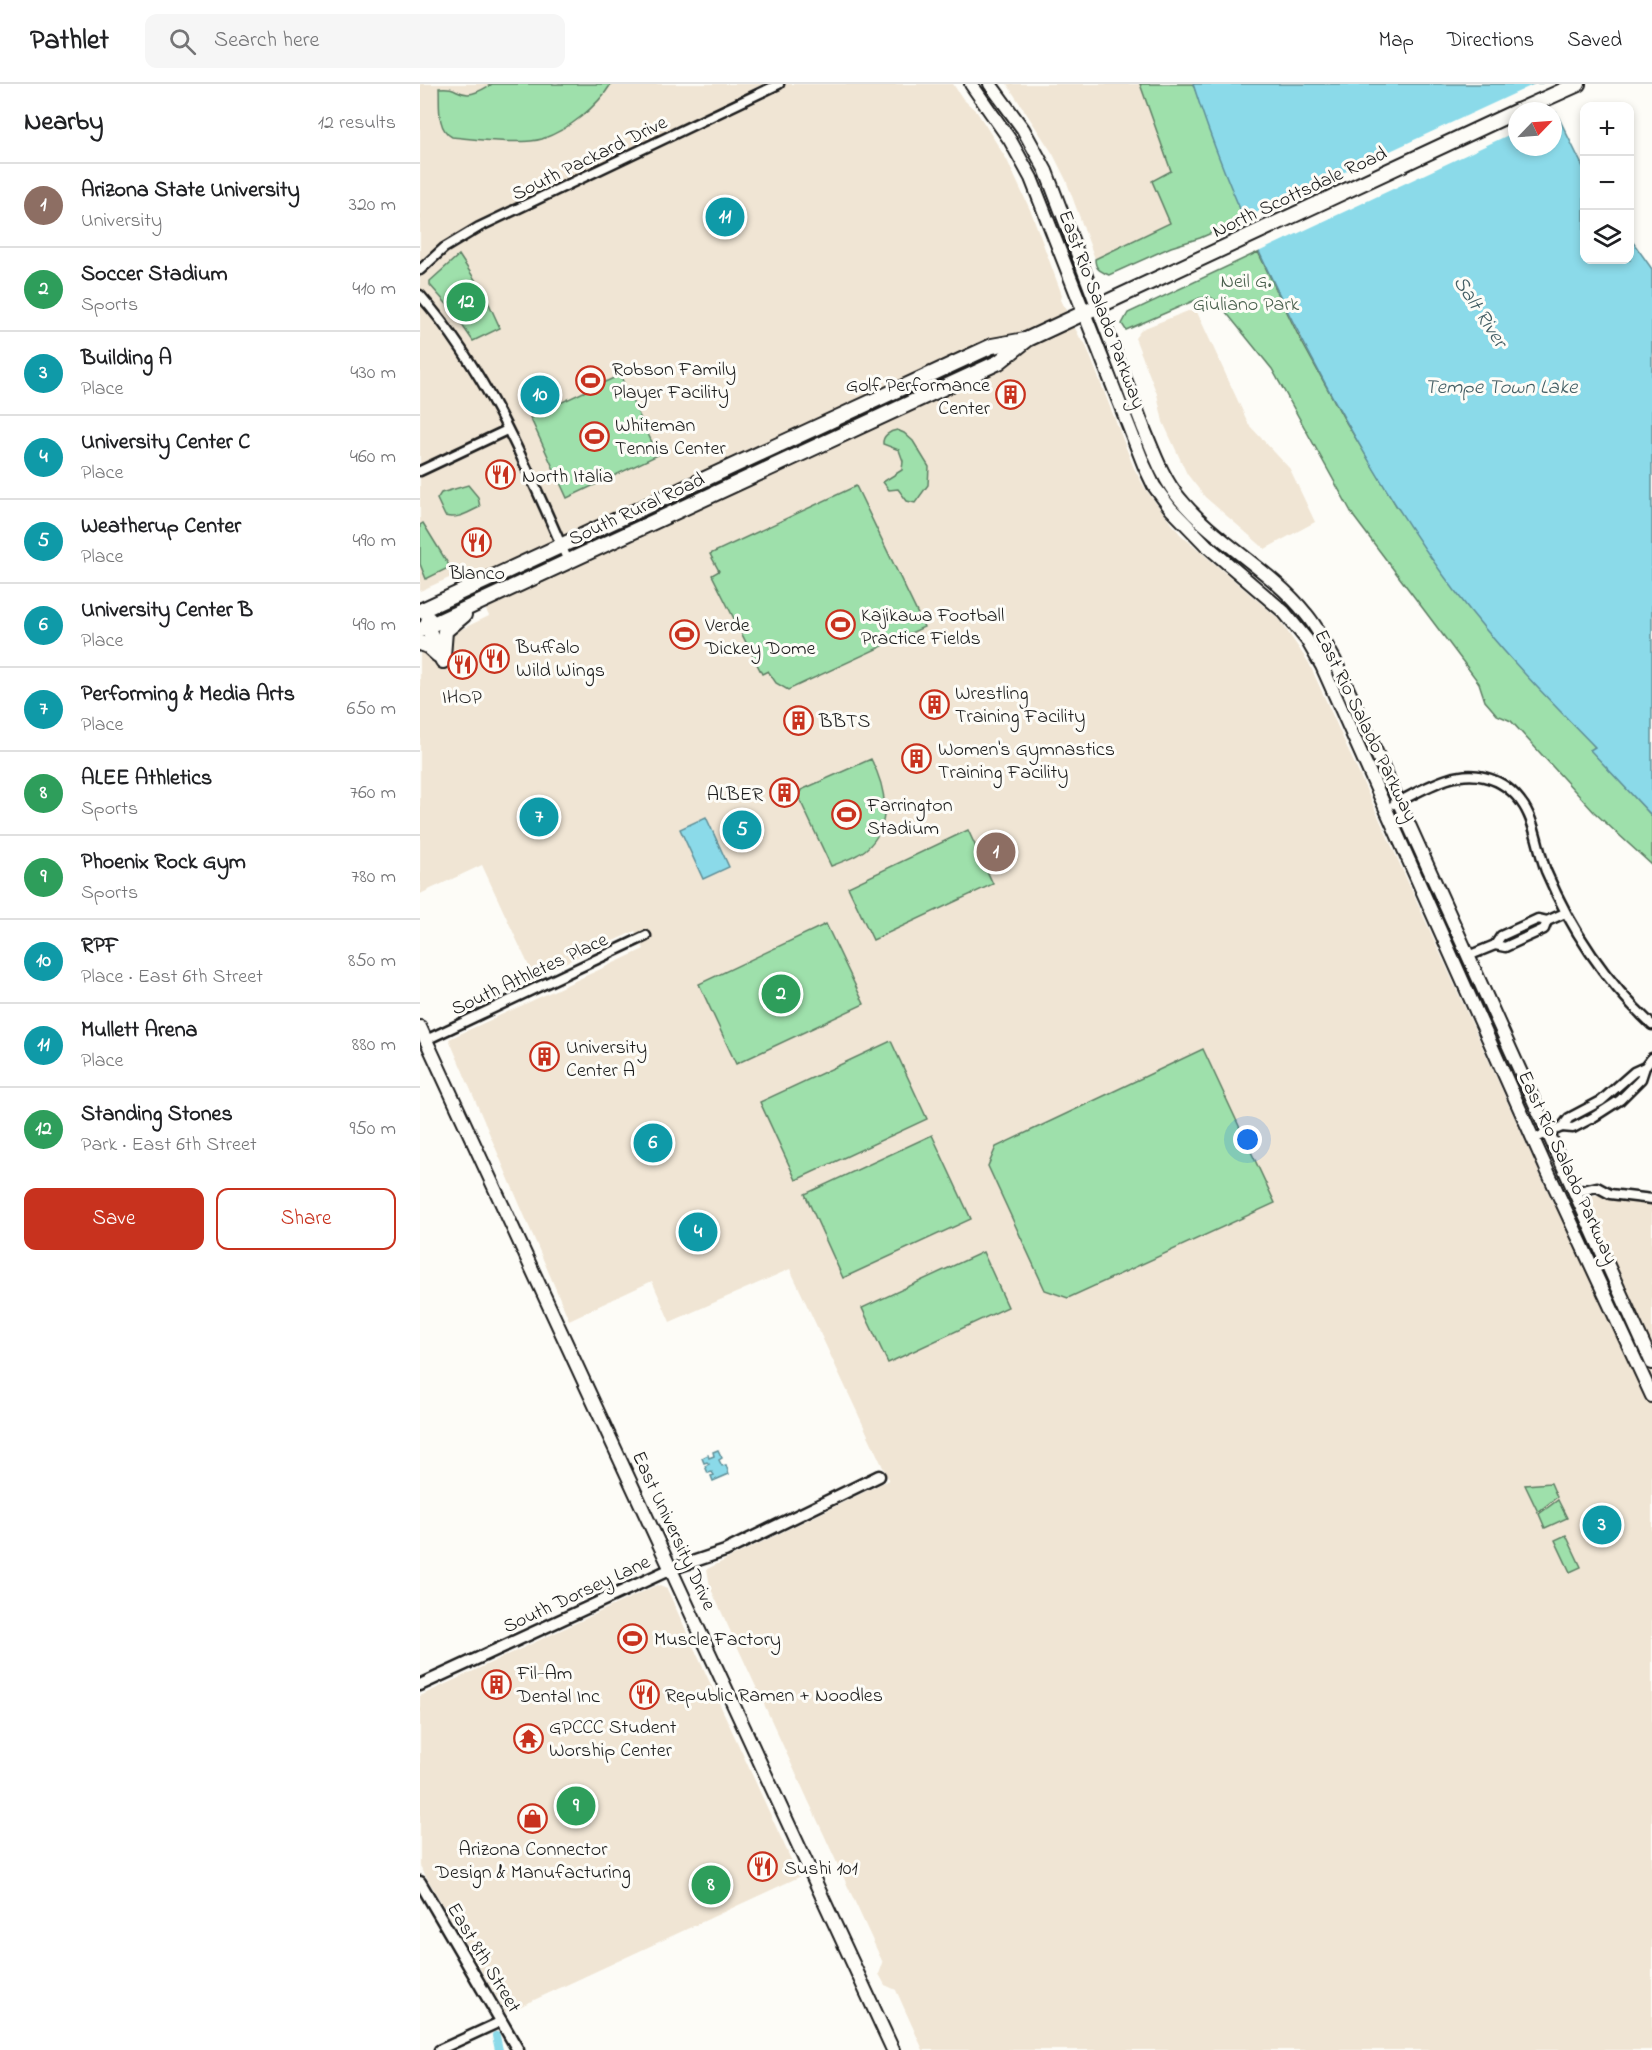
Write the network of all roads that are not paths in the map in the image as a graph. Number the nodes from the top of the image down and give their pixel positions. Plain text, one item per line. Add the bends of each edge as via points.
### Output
1 (779, 84) edge
2 (971, 84) edge
3 (990, 84) edge
4 (1578, 84) edge
5 (1537, 102) edge
6 (1508, 115) edge
7 (420, 270) edge
8 (420, 295) edge
9 (1098, 307) junction
10 (1085, 313) junction
11 (1028, 339) junction
12 (507, 430) junction
13 (420, 471) edge
14 (561, 545) junction
15 (568, 561) junction
16 (485, 580) junction
17 (478, 603) junction
18 (420, 611) edge
19 (423, 628) edge
20 (420, 643) edge
21 (443, 661) junction
22 (1398, 802) junction
23 (1385, 807) junction
24 (1565, 913) junction
25 (646, 936) dead end
26 (1468, 956) junction
27 (1652, 1025) edge
28 (420, 1028) edge
29 (426, 1040) junction
30 (1652, 1058) edge
31 (1549, 1132) junction
32 (1533, 1139) junction
33 (1575, 1192) junction
34 (1652, 1199) edge
35 (1652, 1363) edge
36 (1652, 1396) edge
37 (879, 1476) dead end
38 (671, 1569) junction
39 (420, 1685) edge
40 (420, 1882) edge
41 (502, 2021) junction
42 (439, 2050) edge
43 (518, 2050) edge
44 (893, 2050) edge

1 - 7 street, South Packard Drive via 479,227 444,248
2 - 10 main road, East Rio Salado Parkway via 1010,140 1030,178
3 - 9 main road, East Rio Salado Parkway via 1023,129 1046,171
4 - 5 main road, North Scottsdale Road
6 - 9 main road, North Scottsdale Road
8 - 12 street via 464,352
9 - 10 main road, South Rural Road
9 - 22 main road, East Rio Salado Parkway via 1160,467 1178,497 1205,526 1306,614 1335,661
10 - 11 main road, South Rural Road
10 - 23 main road, East Rio Salado Parkway via 1154,486 1184,524 1284,612 1307,640
11 - 14 main road, South Rural Road via 993,346
11 - 15 main road, South Rural Road via 999,362
12 - 13 street
12 - 14 street
14 - 15 street
14 - 16 main road, South Rural Road
15 - 17 main road, South Rural Road
16 - 18 main road, South Rural Road
16 - 19 main road via 474,595 432,615
17 - 19 main road, South Rural Road
17 - 21 main road via 445,631
19 - 21 main road
20 - 21 main road
22 - 23 street
22 - 24 street via 1460,776 1479,776 1502,784 1516,795 1527,812
22 - 26 main road, East Rio Salado Parkway
23 - 32 main road, East Rio Salado Parkway
24 - 26 street via 1547,921 1538,919
24 - 27 street via 1600,968
25 - 29 street, South Athletes Place
26 - 31 main road, East Rio Salado Parkway
28 - 29 main road, East University Drive
29 - 38 main road, East University Drive
30 - 31 street via 1600,1101
31 - 32 street
31 - 33 main road, East Rio Salado Parkway
32 - 36 main road, East Rio Salado Parkway
33 - 34 street via 1597,1186 1610,1194
33 - 35 main road, East Rio Salado Parkway
37 - 38 street, South Dorsey Lane via 725,1551
38 - 39 street, South Dorsey Lane
38 - 44 main road, East University Drive
40 - 41 street, East 8th Street
41 - 42 street
41 - 43 street, East 8th Street

